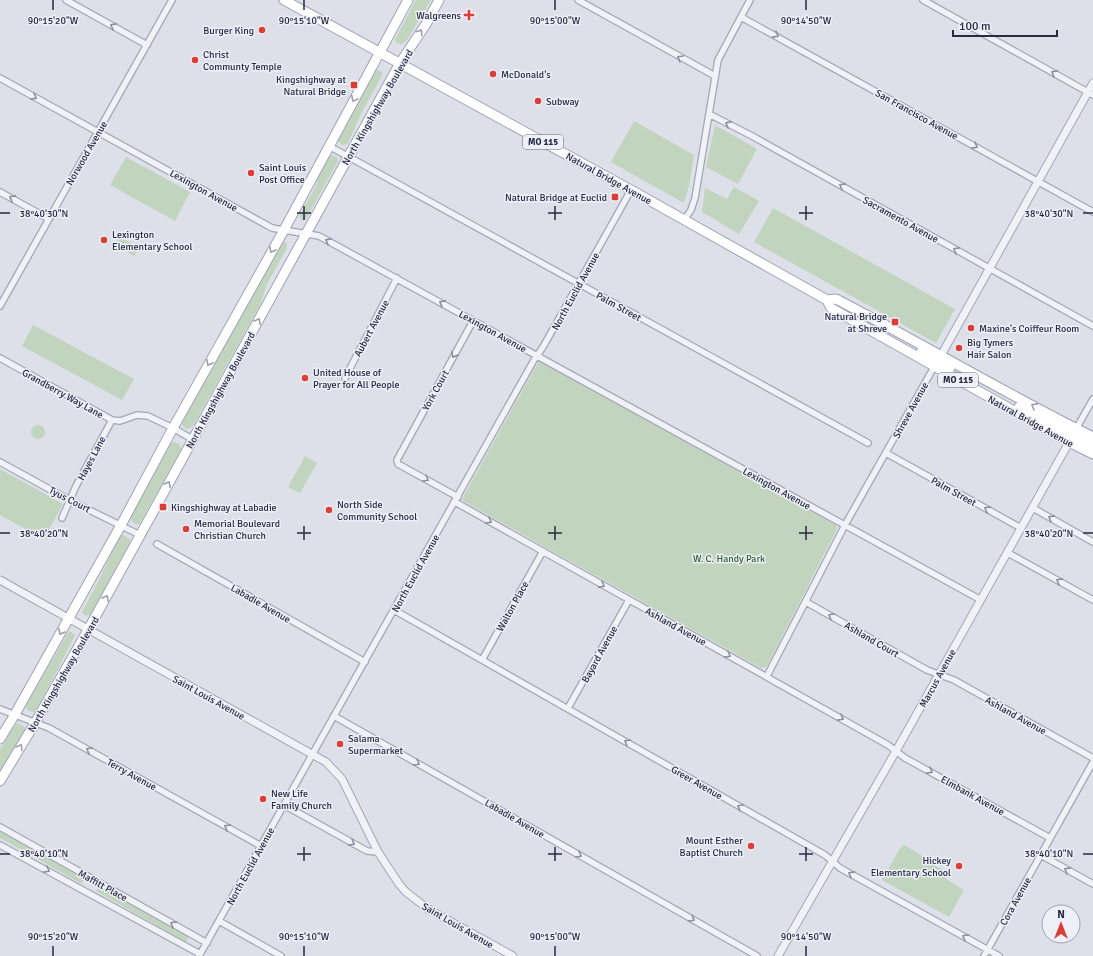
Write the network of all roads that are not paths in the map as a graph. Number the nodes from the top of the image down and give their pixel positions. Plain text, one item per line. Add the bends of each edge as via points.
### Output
1 (66, 0) edge
2 (172, 0) edge
3 (284, 0) edge
4 (408, 0) edge
5 (439, 0) edge
6 (580, 0) edge
7 (750, 0) edge
8 (923, 0) edge
9 (742, 16) junction
10 (147, 45) junction
11 (379, 52) junction
12 (400, 64) junction
13 (715, 76) junction
14 (0, 78) edge
15 (1093, 83) edge
16 (1090, 94) edge
17 (709, 114) junction
18 (98, 132) junction
19 (329, 146) junction
20 (348, 156) junction
21 (1038, 181) junction
22 (631, 190) junction
23 (0, 192) edge
24 (1093, 212) edge
25 (49, 219) junction
26 (684, 220) junction
27 (284, 230) junction
28 (306, 234) junction
29 (990, 269) junction
30 (397, 278) junction
31 (579, 283) junction
32 (827, 300) junction
33 (0, 306) edge
34 (473, 321) junction
35 (1093, 326) edge
36 (537, 355) junction
37 (0, 358) edge
38 (937, 361) junction
39 (345, 378) dead end
40 (1093, 399) edge
41 (112, 420) junction
42 (173, 428) junction
43 (1073, 436) junction
44 (1093, 437) edge
45 (192, 439) junction
46 (868, 443) dead end
47 (1093, 446) edge
48 (886, 453) junction
49 (1093, 454) edge
50 (397, 460) joint
51 (0, 462) edge
52 (456, 499) junction
53 (71, 501) junction
54 (1033, 508) junction
55 (62, 518) dead end
56 (121, 525) junction
57 (845, 525) junction
58 (1021, 528) junction
59 (140, 535) junction
60 (1093, 542) edge
61 (157, 544) dead end
62 (543, 551) junction
63 (1008, 553) junction
64 (0, 580) edge
65 (629, 600) junction
66 (981, 600) junction
67 (1093, 600) edge
68 (806, 602) junction
69 (394, 610) junction
70 (68, 619) junction
71 (88, 630) junction
72 (482, 660) junction
73 (365, 662) junction
74 (939, 675) junction
75 (767, 676) junction
76 (568, 708) junction
77 (0, 709) edge
78 (14, 716) junction
79 (334, 716) junction
80 (35, 723) junction
81 (0, 739) edge
82 (896, 751) junction
83 (313, 754) junction
84 (1093, 758) edge
85 (1093, 762) edge
86 (0, 780) edge
87 (284, 805) junction
88 (0, 827) edge
89 (1050, 838) junction
90 (0, 844) edge
91 (261, 846) junction
92 (378, 852) junction
93 (1041, 855) junction
94 (833, 861) junction
95 (1093, 884) edge
96 (219, 921) junction
97 (207, 943) junction
98 (988, 950) junction
99 (200, 955) edge
100 (281, 956) edge
101 (513, 956) edge
102 (757, 956) edge
103 (778, 956) edge
104 (984, 956) edge
105 (999, 956) edge

10 -> 1 street
2 - 10 street, Norwood Avenue
3 - 11 main road, Natural Bridge Avenue / MO 115
4 - 11 main road
12 -> 5 main road, North Kingshighway Boulevard
13 -> 6 street
7 - 9 street
16 -> 8 street
9 - 13 street via 718,60
9 -> 21 street, San Francisco Avenue
10 - 18 street, Norwood Avenue
11 - 12 main road, Natural Bridge Avenue / MO 115
11 -> 19 main road
12 - 20 main road, North Kingshighway Boulevard
12 - 22 main road, Natural Bridge Avenue / MO 115
13 - 17 street
14 -> 18 street, Lexington Avenue
15 - 16 street, Shreve Avenue
16 - 21 street, Shreve Avenue
17 - 26 street via 695,198
29 -> 17 street, Sacramento Avenue
18 - 25 street, Norwood Avenue
18 - 27 street, Lexington Avenue via 272,228
19 - 20 street, Palm Street
19 - 27 main road
20 - 28 main road, North Kingshighway Boulevard
20 - 31 street, Palm Street
21 - 24 street, San Francisco Avenue
21 - 29 street, Shreve Avenue
22 - 26 main road, Natural Bridge Avenue / MO 115
22 - 31 street, North Euclid Avenue
25 -> 23 street
25 - 33 street, Norwood Avenue
26 - 32 main road, Natural Bridge Avenue / MO 115
27 - 28 street, Lexington Avenue
27 -> 42 main road
30 -> 28 street, Lexington Avenue via 319,236
45 -> 28 main road, North Kingshighway Boulevard
29 - 35 street, Sacramento Avenue
29 - 38 street, Shreve Avenue
34 -> 30 street, Lexington Avenue
30 - 39 street, Aubert Avenue
31 - 36 street, North Euclid Avenue
31 - 46 street, Palm Street
32 - 38 main road, Natural Bridge Avenue via 836,299
32 - 38 main road, Natural Bridge Avenue / MO 115 via 831,308 874,333 886,335
34 - 36 street, Lexington Avenue
34 -> 50 street, York Court
36 - 52 street, North Euclid Avenue
36 - 57 street, Lexington Avenue
37 - 41 street, Grandberry Way Lane
43 -> 38 main road, Natural Bridge Avenue via 1020,398
38 - 43 main road, Natural Bridge Avenue / MO 115 via 994,400 1017,407
38 - 48 street, Shreve Avenue
40 - 43 street, Marcus Avenue
41 - 42 street, Grandberry Way Lane via 120,421 137,415 148,416
41 - 53 street, Hayes Lane via 76,486
42 - 45 street, Grandberry Way Lane
42 - 56 main road
43 - 44 main road, Natural Bridge Avenue
43 - 47 main road
43 - 49 main road, Natural Bridge Avenue
43 - 54 street, Marcus Avenue
59 -> 45 main road, North Kingshighway Boulevard
48 - 57 street, Shreve Avenue
58 -> 48 street, Palm Street
50 -> 52 street, Ashland Avenue via 398,464
51 - 53 street, Tyus Court
52 -> 62 street, Ashland Avenue
52 - 69 street, North Euclid Avenue
53 - 55 street, Hayes Lane
53 - 56 street, Tyus Court
54 - 58 street, Marcus Avenue
60 -> 54 street
56 - 59 street, Tyus Court
56 - 70 main road
57 - 66 street, Lexington Avenue
57 - 68 street, Shreve Avenue
58 - 63 street, Marcus Avenue
71 -> 59 main road, North Kingshighway Boulevard
61 - 73 street, Labadie Avenue
62 -> 65 street, Ashland Avenue
62 - 72 street, Walton Place
63 - 66 street, Marcus Avenue
67 -> 63 street
64 - 70 street, Saint Louis Avenue
65 -> 75 street, Ashland Avenue
65 - 76 street, Bayard Avenue
66 - 74 street, Marcus Avenue
74 -> 68 street, Ashland Court
68 - 75 street, Shreve Avenue
69 - 72 street, Greer Avenue
69 - 73 street, North Euclid Avenue
70 - 71 street, Saint Louis Avenue
70 -> 78 main road
71 - 80 main road, North Kingshighway Boulevard
71 - 83 street, Saint Louis Avenue
72 - 76 street, Greer Avenue
73 - 79 street, North Euclid Avenue
74 - 82 street, Marcus Avenue
74 - 84 street, Ashland Avenue via 954,680
75 -> 82 street, Ashland Avenue
94 -> 76 street, Greer Avenue
77 - 78 street, Terry Avenue
78 - 80 street, Terry Avenue
78 - 81 main road
79 - 83 street, North Euclid Avenue
79 -> 102 street, Labadie Avenue
86 -> 80 main road, North Kingshighway Boulevard
91 -> 80 street, Terry Avenue via 49,728
82 -> 89 street, Elmbank Avenue
82 - 94 street, Marcus Avenue
83 - 87 street, North Euclid Avenue
83 - 92 street, Saint Louis Avenue via 330,765 342,779
85 - 89 street, Cora Avenue
87 - 91 street, North Euclid Avenue
87 -> 92 street via 367,851
97 -> 88 street, Maffitt Place
89 - 93 street, Cora Avenue
90 -> 99 street, Maffitt Place
91 - 96 street, North Euclid Avenue
92 - 101 street, Saint Louis Avenue via 399,884 414,899
95 -> 93 street
93 - 98 street, Cora Avenue
98 -> 94 street, Greer Avenue via 840,868
94 - 103 street, Marcus Avenue
96 - 97 street, North Euclid Avenue
96 - 100 street
97 - 99 street, North Euclid Avenue
98 - 104 street, Cora Avenue
98 - 105 street, Greer Avenue

